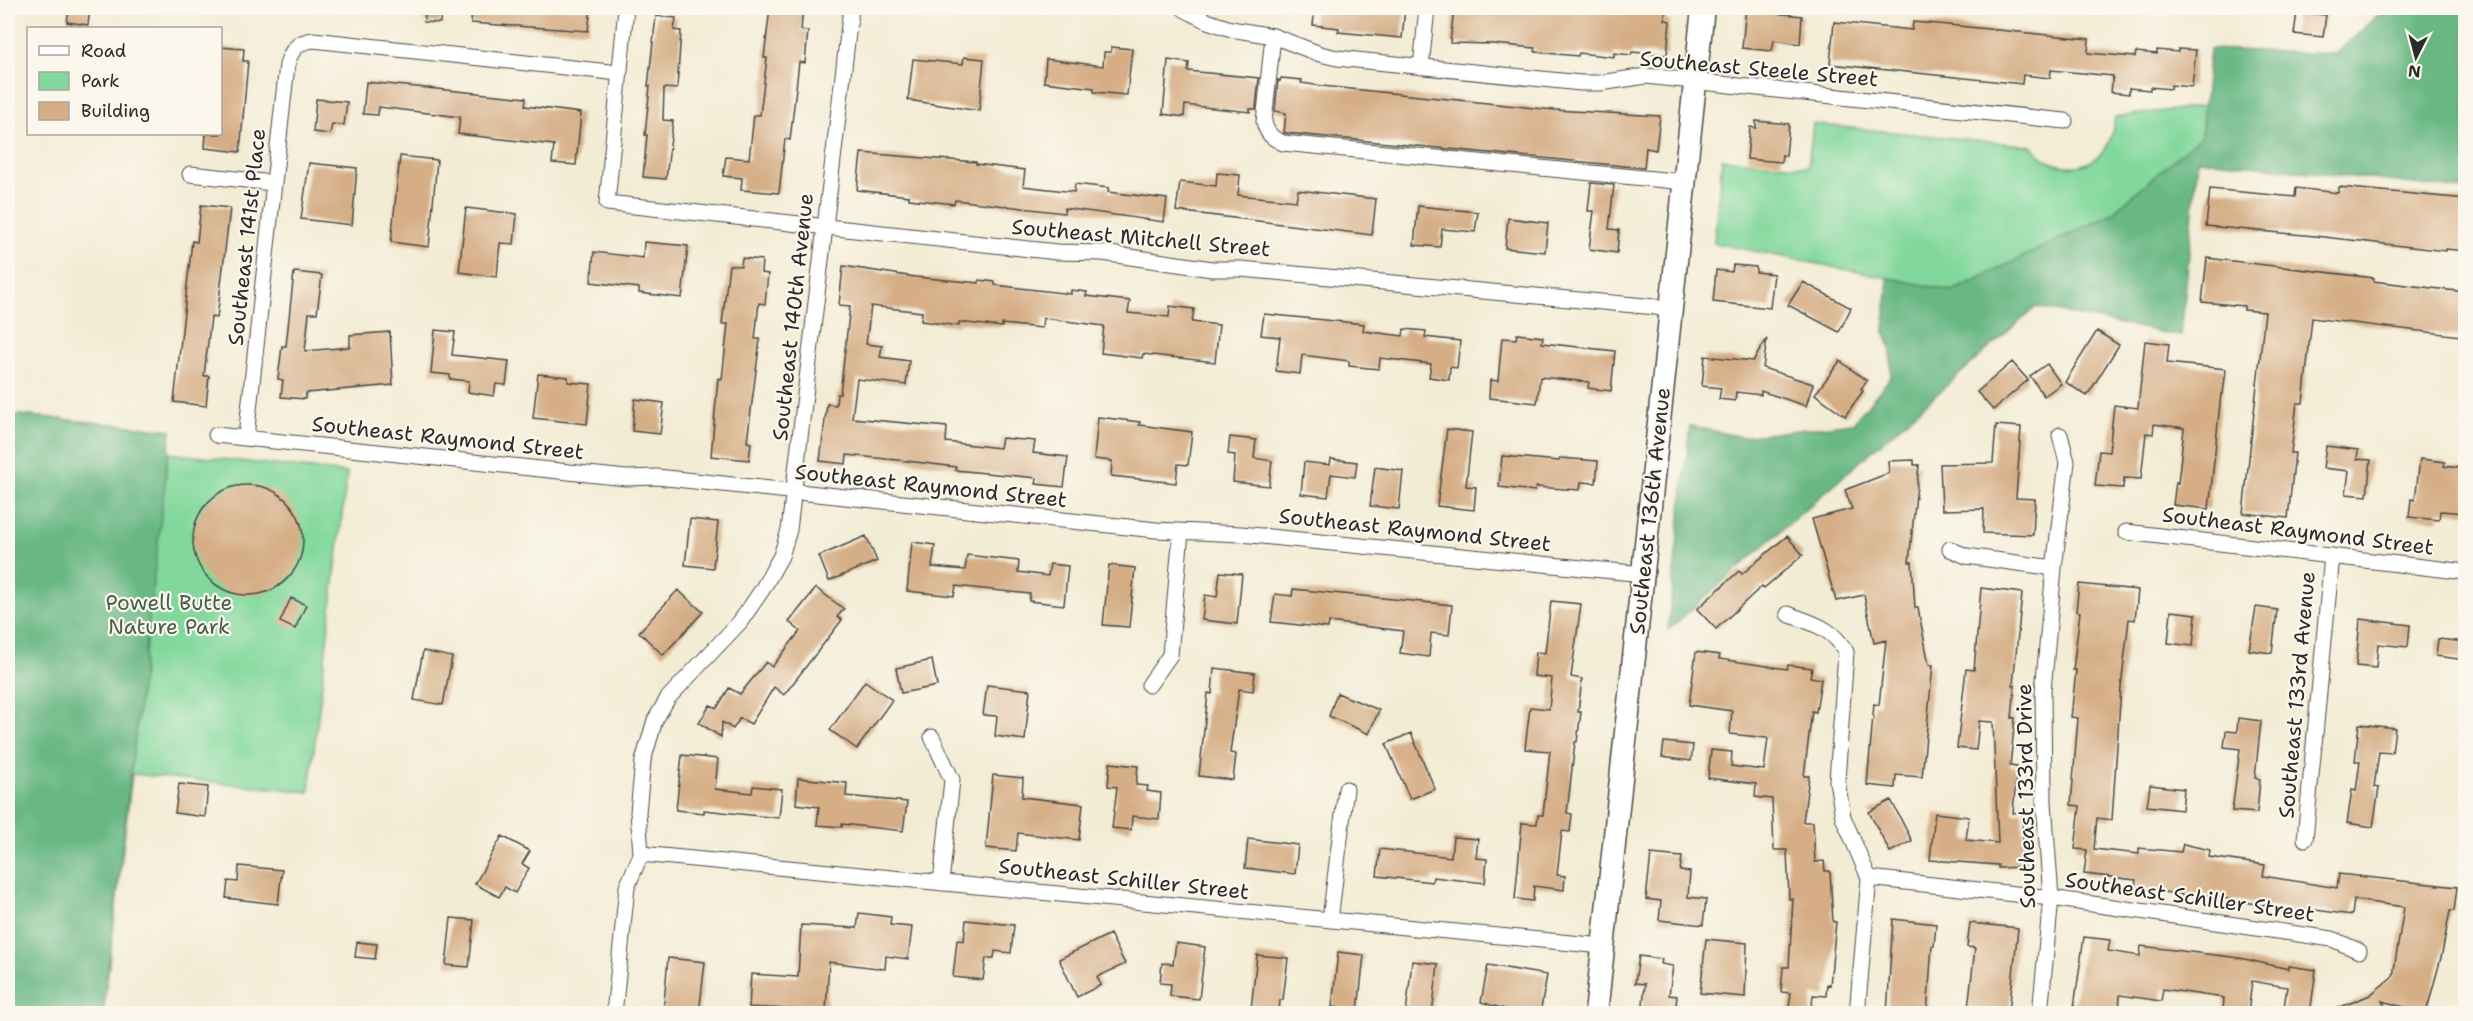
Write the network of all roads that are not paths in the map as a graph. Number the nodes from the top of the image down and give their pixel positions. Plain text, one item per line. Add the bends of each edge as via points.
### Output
1 (626, 8) edge
2 (851, 8) edge
3 (1427, 8) edge
4 (1703, 8) edge
5 (1184, 9) edge
6 (1273, 36) junction
7 (1421, 67) junction
8 (619, 73) junction
9 (1696, 81) junction
10 (2065, 121) dead end
11 (190, 174) dead end
12 (1685, 182) junction
13 (273, 183) junction
14 (824, 226) junction
15 (1671, 312) junction
16 (216, 435) dead end
17 (2060, 435) dead end
18 (246, 437) junction
19 (794, 493) junction
20 (1181, 531) junction
21 (2126, 532) dead end
22 (1950, 549) dead end
23 (2332, 556) junction
24 (2054, 567) junction
25 (2466, 572) edge
26 (1643, 574) junction
27 (1788, 614) dead end
28 (1149, 685) dead end
29 (932, 737) dead end
30 (1346, 789) dead end
31 (2305, 839) dead end
32 (641, 854) junction
33 (1869, 878) junction
34 (941, 883) junction
35 (2051, 898) junction
36 (1330, 920) junction
37 (1603, 946) junction
38 (2359, 951) dead end
39 (614, 1014) edge
40 (1596, 1014) edge
41 (1857, 1014) edge
42 (2040, 1014) edge

1 - 8 street
2 - 14 street, Southeast 140th Avenue
3 - 7 street
4 - 9 street, Southeast 136th Avenue
5 - 6 street, Southeast Steele Street via 1215,24
6 - 7 street, Southeast Steele Street via 1336,58
6 - 12 street via 1264,122 1272,138 1283,143
7 - 9 street, Southeast Steele Street via 1581,83 1646,76
8 - 13 street, Southeast 141st Place via 313,40 298,45 287,65
8 - 14 street, Southeast Mitchell Street via 607,202
9 - 10 street, Southeast Steele Street
9 - 12 street, Southeast 136th Avenue
11 - 13 street
12 - 15 street, Southeast 136th Avenue
13 - 18 street, Southeast 141st Place
14 - 15 street, Southeast Mitchell Street via 1057,252 1112,254 1212,269 1656,307
14 - 19 street, Southeast 140th Avenue
15 - 26 street, Southeast 136th Avenue
16 - 18 street, Southeast Raymond Street
17 - 24 street, Southeast 133rd Drive via 2067,462
18 - 19 street, Southeast Raymond Street
19 - 20 street, Southeast Raymond Street
19 - 32 street, Southeast 140th Avenue via 781,556 762,590 740,622 668,698 655,720 643,761 638,812
20 - 26 street, Southeast Raymond Street
20 - 28 street via 1170,655
21 - 23 street, Southeast Raymond Street
22 - 24 street via 1966,556
23 - 25 street, Southeast Raymond Street
23 - 31 street, Southeast 133rd Avenue
24 - 35 street, Southeast 133rd Drive via 2043,691 2044,802
26 - 37 street, Southeast 136th Avenue
27 - 33 street via 1827,630 1846,652 1837,781 1843,817
29 - 34 street via 952,780
30 - 36 street
32 - 34 street, Southeast Schiller Street
32 - 39 street, Southeast 140th Avenue via 627,887
33 - 35 street, Southeast Schiller Street
33 - 41 street
34 - 36 street, Southeast Schiller Street
35 - 38 street, Southeast Schiller Street via 2332,939
35 - 42 street, Southeast 133rd Drive
36 - 37 street, Southeast Schiller Street
37 - 40 street, Southeast 136th Avenue

